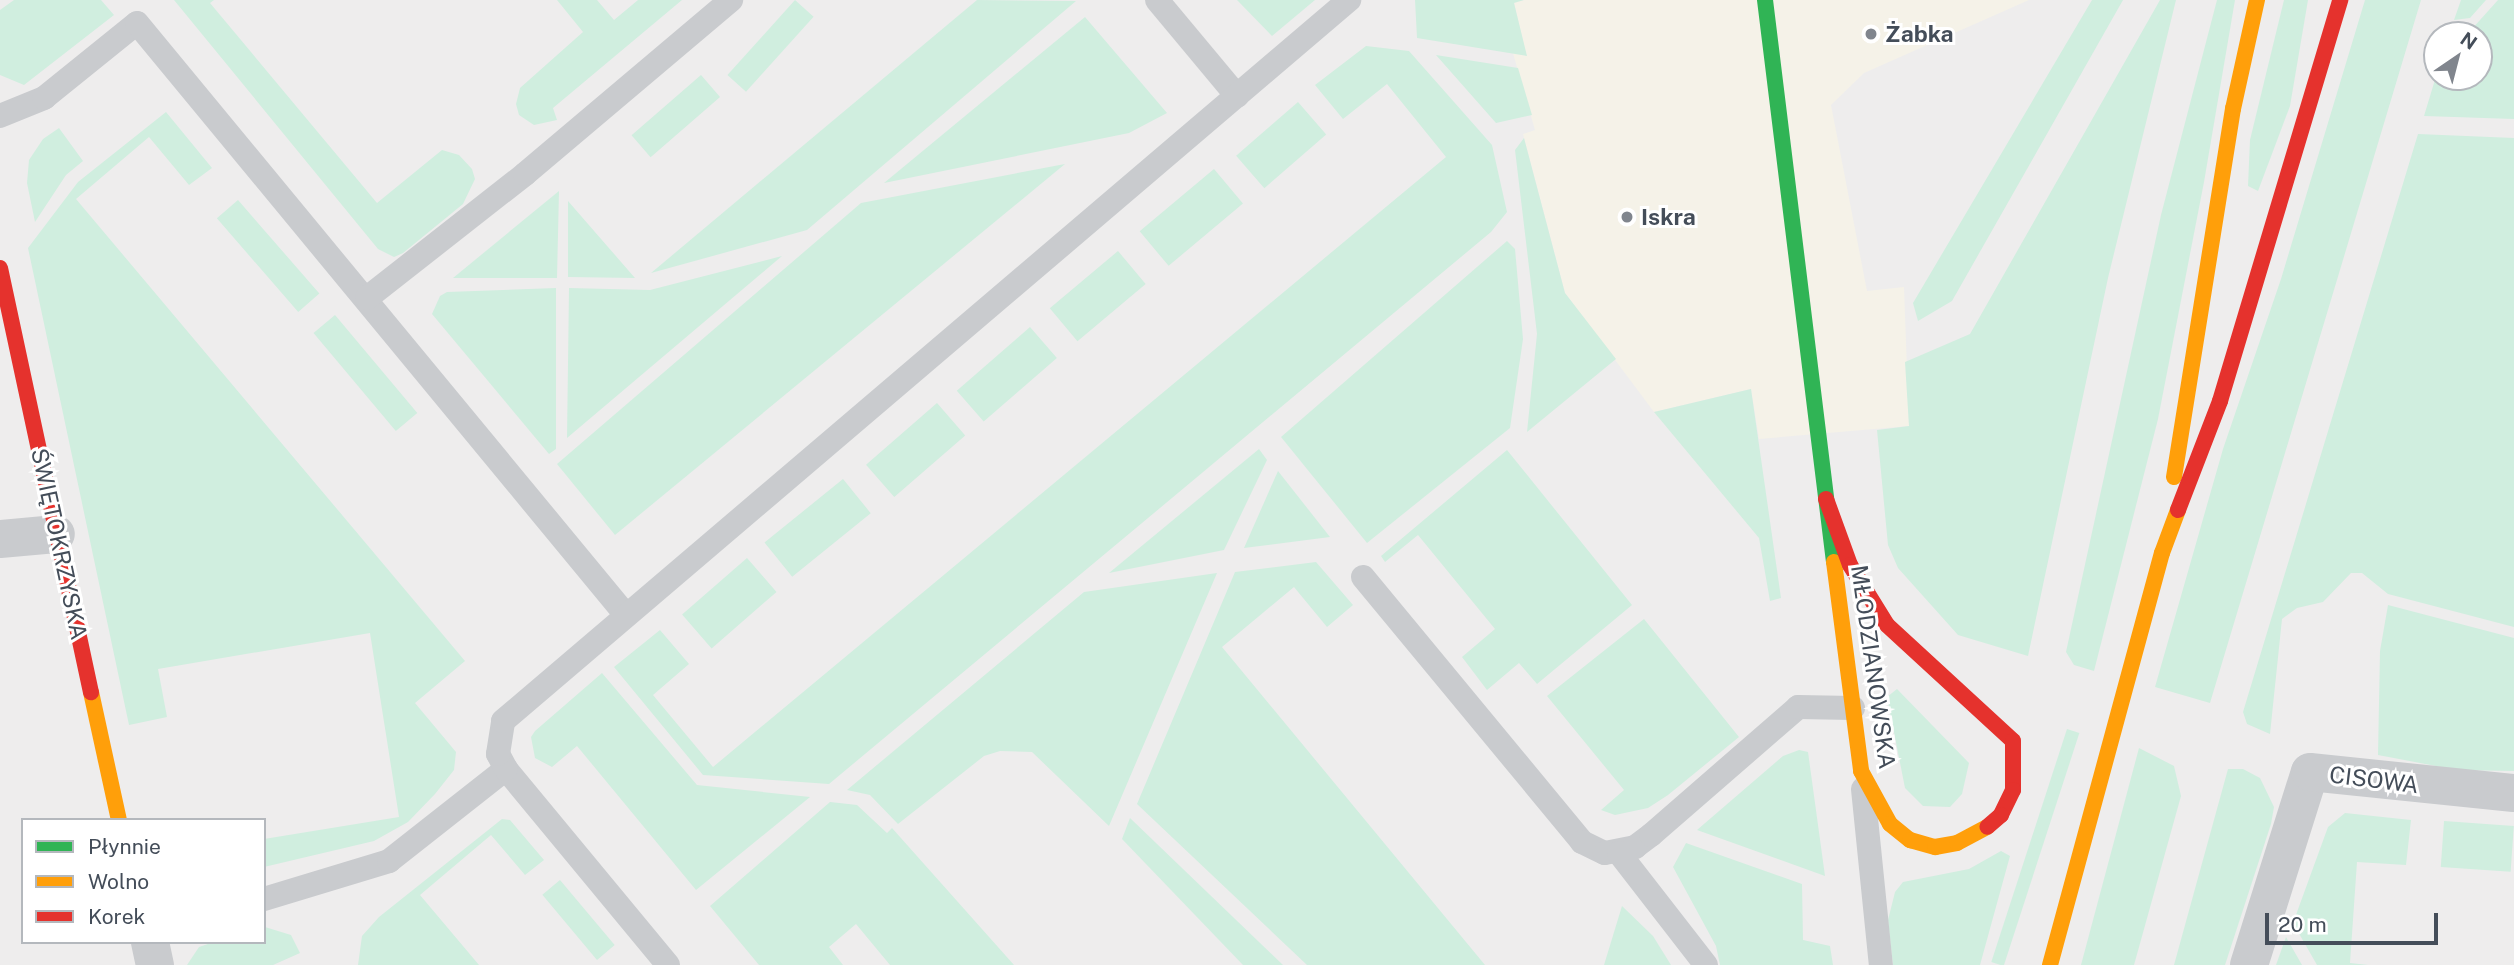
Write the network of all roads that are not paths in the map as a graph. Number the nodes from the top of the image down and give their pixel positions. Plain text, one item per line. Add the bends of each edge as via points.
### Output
1 (731, 0) edge
2 (1157, 0) edge
3 (1349, 0) edge
4 (1765, 0) edge
5 (2257, 0) edge
6 (2340, 0) edge
7 (1237, 96) junction
8 (0, 116) edge
9 (0, 268) edge
10 (367, 298) junction
11 (1826, 499) junction
12 (56, 534) junction
13 (0, 539) edge
14 (2161, 553) junction
15 (1363, 577) dead end
16 (625, 614) junction
17 (1853, 708) junction
18 (506, 769) junction
19 (1861, 771) junction
20 (2514, 793) edge
21 (119, 818) edge
22 (1619, 853) junction
23 (266, 898) edge
24 (150, 944) edge
25 (155, 965) edge
26 (668, 965) edge
27 (1706, 965) edge
28 (1881, 965) edge
29 (2050, 965) edge
30 (2249, 965) edge

1 - 10 lane via 525,174
2 - 7 lane
3 - 7 lane
4 - 11 street, MŁODZIANOWSKA
5 - 14 street via 2233,109
6 - 14 street via 2220,401
7 - 16 lane
8 - 10 lane via 44,98 137,23
9 - 12 street, ŚWIĘTOKRZYSKA
10 - 16 lane
11 - 17 street, MŁODZIANOWSKA
11 - 19 street, MŁODZIANOWSKA via 1850,565 1887,625 2013,741 2016,762 2013,790 2001,815 1979,834 1935,846 1910,840 1890,824
12 - 13 street
12 - 21 street, ŚWIĘTOKRZYSKA
14 - 29 street
15 - 22 lane via 1582,842 1605,853
16 - 18 lane via 503,721 498,754
17 - 19 street, MŁODZIANOWSKA
17 - 22 lane via 1798,707 1651,835
18 - 23 lane via 388,861
18 - 26 lane
19 - 28 lane
20 - 30 street, CISOWA via 2310,772
22 - 27 lane
24 - 25 street

